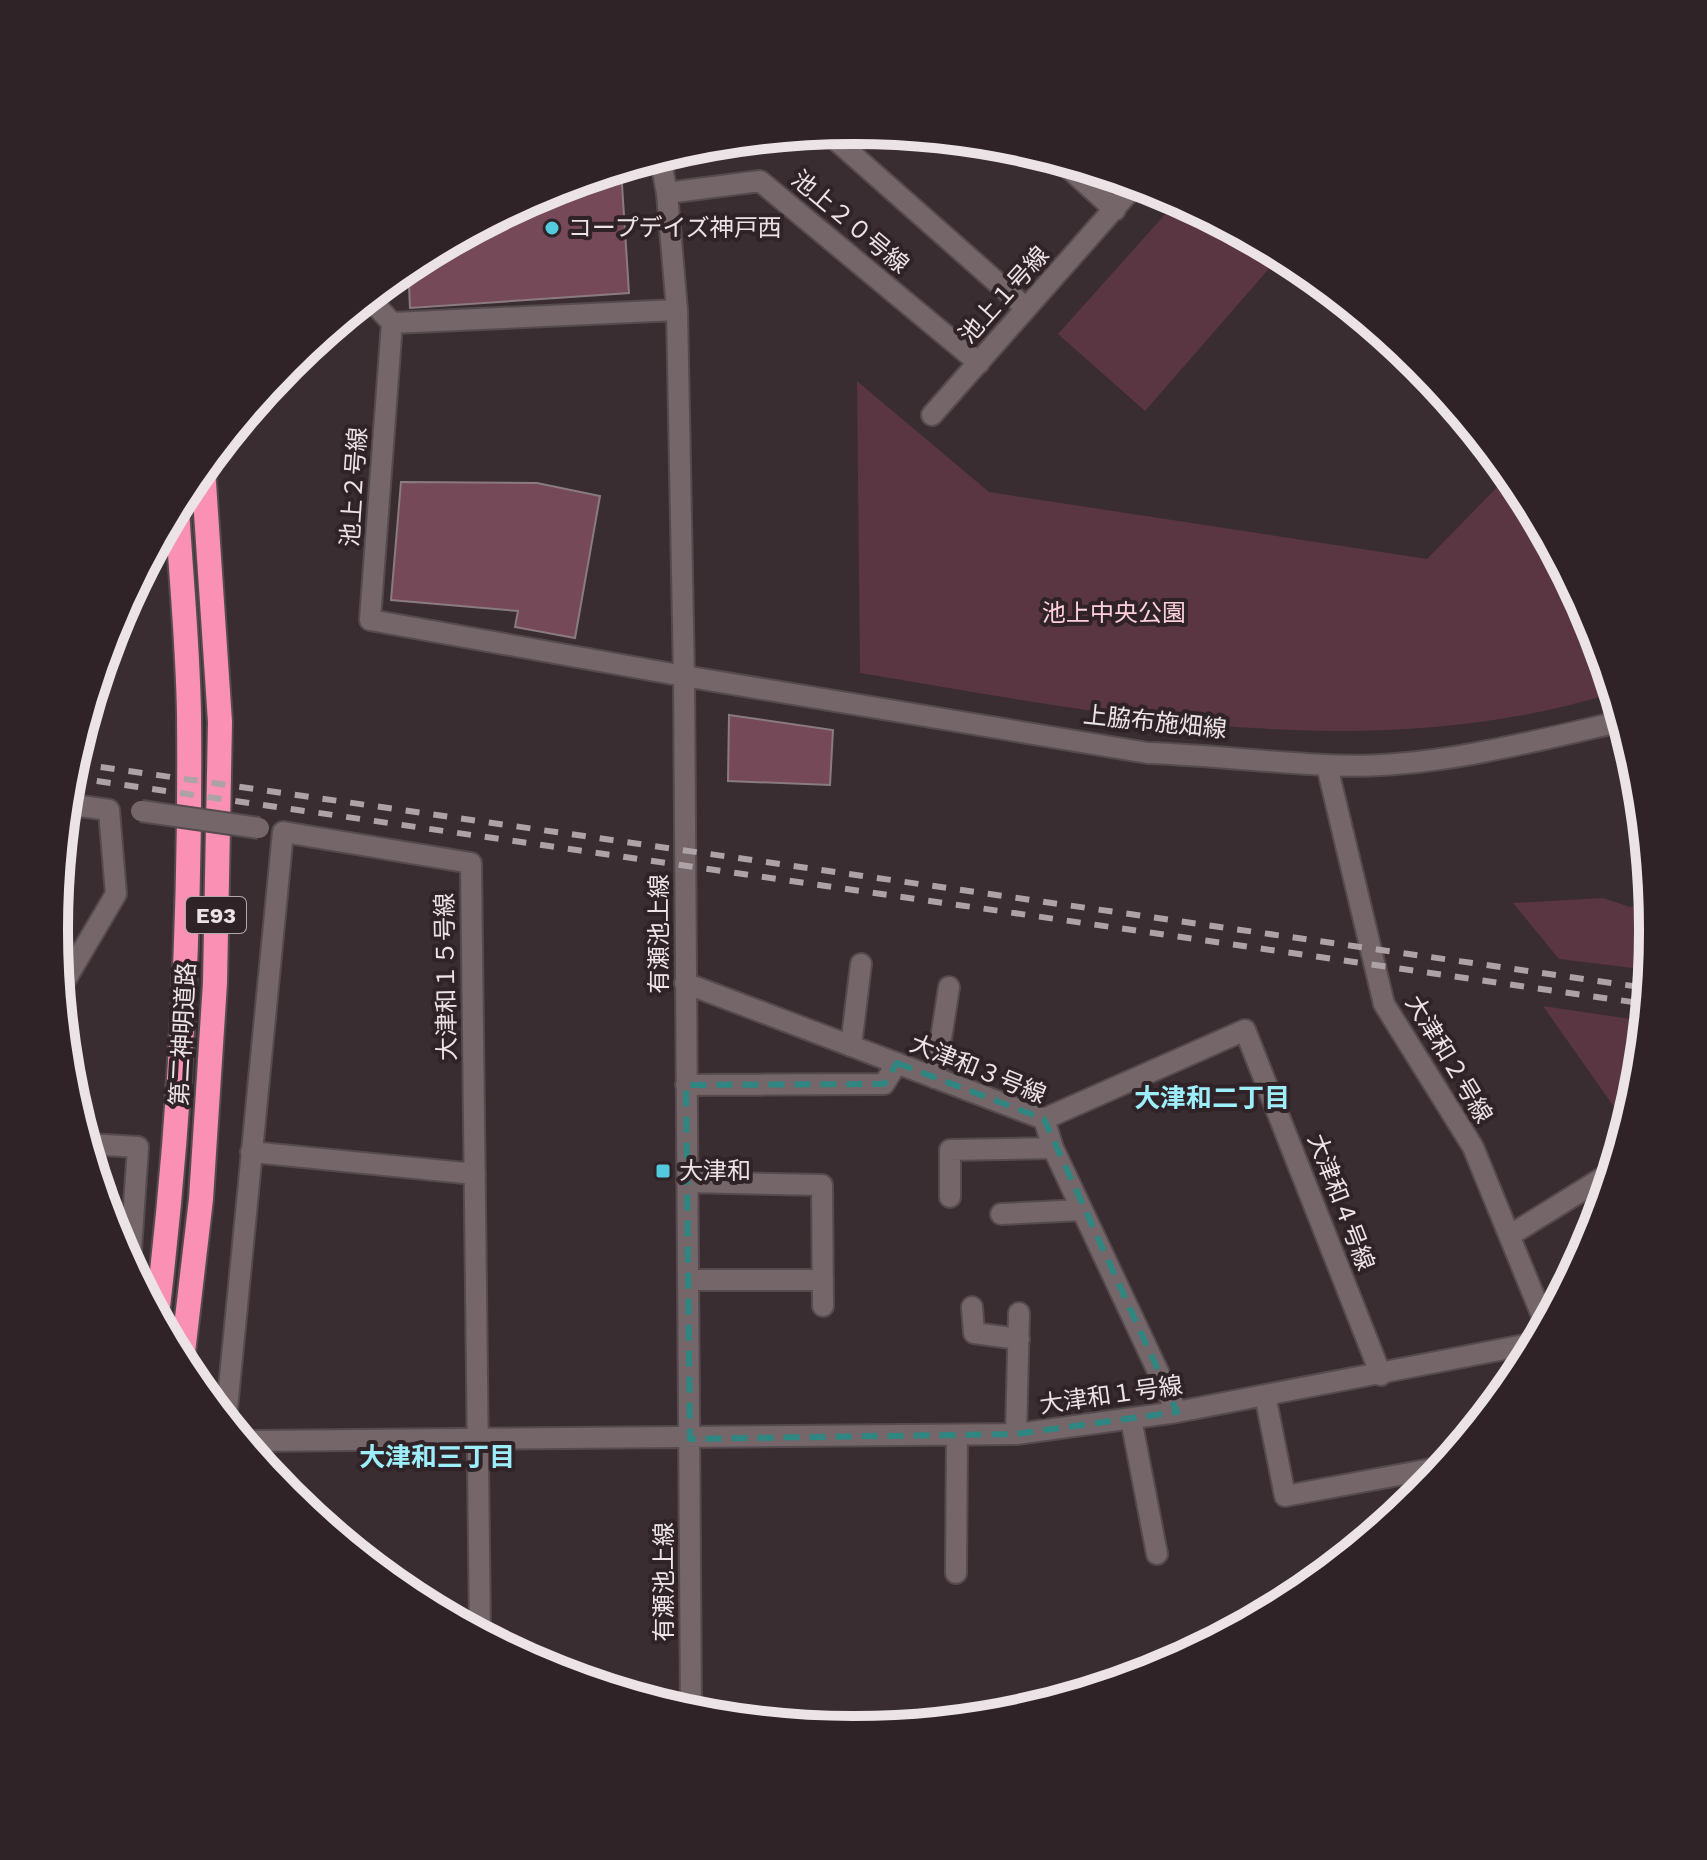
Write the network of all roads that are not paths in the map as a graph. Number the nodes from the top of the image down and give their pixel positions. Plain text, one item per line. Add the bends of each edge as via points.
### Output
1 (841, 144) edge
2 (662, 168) edge
3 (1080, 178) edge
4 (667, 193) junction
5 (1128, 194) edge
6 (1115, 210) junction
7 (376, 306) edge
8 (1026, 308) junction
9 (677, 310) junction
10 (392, 323) junction
11 (979, 363) junction
12 (932, 415) dead end
13 (204, 488) edge
14 (178, 529) edge
15 (684, 676) junction
16 (1611, 723) edge
17 (1327, 766) junction
18 (78, 806) edge
19 (109, 810) junction
20 (283, 832) junction
21 (861, 964) dead end
22 (70, 973) edge
23 (685, 983) junction
24 (949, 987) dead end
25 (851, 1046) junction
26 (897, 1063) junction
27 (935, 1078) junction
28 (686, 1085) junction
29 (1044, 1119) junction
30 (99, 1145) edge
31 (1053, 1148) junction
32 (251, 1152) junction
33 (475, 1174) junction
34 (1597, 1181) edge
35 (687, 1182) junction
36 (950, 1197) dead end
37 (1082, 1210) junction
38 (1001, 1214) dead end
39 (1512, 1234) junction
40 (132, 1239) edge
41 (688, 1280) junction
42 (823, 1280) junction
43 (159, 1297) edge
44 (823, 1306) dead end
45 (972, 1307) dead end
46 (1540, 1311) edge
47 (1019, 1313) dead end
48 (1019, 1339) junction
49 (184, 1341) edge
50 (1519, 1346) edge
51 (1381, 1375) junction
52 (1265, 1395) junction
53 (227, 1404) edge
54 (1177, 1412) junction
55 (1131, 1419) junction
56 (1016, 1434) junction
57 (957, 1436) junction
58 (478, 1438) junction
59 (690, 1439) junction
60 (257, 1441) edge
61 (1423, 1471) edge
62 (1157, 1554) dead end
63 (956, 1573) dead end
64 (480, 1620) edge
65 (691, 1698) edge

1 - 8 street
2 - 4 street, 有瀬池上線
3 - 6 street
4 - 9 street, 有瀬池上線
4 - 11 street, 池上２０号線 via 760,181
5 - 6 street, 池上１号線
6 - 8 street, 池上１号線
7 - 10 street
8 - 11 street, 池上１号線
9 - 10 street
9 - 15 street, 有瀬池上線
10 - 15 street, 池上２号線 via 370,620
11 - 12 street, 池上１号線
13 - 49 highway, 第二神明道路 / E93 via 220,722 215,983 201,1199
14 - 43 highway, 第二神明道路 / E93 via 189,713 185,980 172,1191
15 - 17 street, 上脇布施畑線 via 1148,753
15 - 23 street, 有瀬池上線
16 - 17 street, 上脇布施畑線 via 1428,760
17 - 39 street, 大津和２号線 via 1384,1004 1473,1147
18 - 19 street
19 - 20 street, bridge
19 - 22 street via 116,894
20 - 32 street
20 - 33 street, 大津和１５号線 via 471,863
21 - 25 street
23 - 25 street, 大津和３号線
23 - 28 street, 有瀬池上線
24 - 27 street
25 - 26 street, 大津和３号線
26 - 27 street, 大津和３号線
26 - 28 street via 884,1084
27 - 29 street, 大津和３号線
28 - 35 street, 有瀬池上線
29 - 31 street, 大津和３号線
29 - 51 street, 大津和４号線 via 1245,1030
30 - 40 street via 138,1147
31 - 36 street via 950,1150
31 - 37 street, 大津和３号線
32 - 33 street
32 - 53 street
33 - 58 street, 大津和１５号線
34 - 39 street
35 - 41 street, 有瀬池上線
35 - 42 street via 822,1185
37 - 38 street
37 - 54 street, 大津和３号線
39 - 46 street, 大津和２号線
41 - 42 street
41 - 59 street, 有瀬池上線
42 - 44 street
45 - 48 street via 974,1333
47 - 48 street
48 - 56 street
50 - 51 street, 大津和１号線
51 - 52 street, 大津和１号線
52 - 54 street, 大津和１号線
52 - 61 street via 1285,1496
54 - 55 street, 大津和１号線
55 - 56 street, 大津和１号線
55 - 62 street
56 - 57 street, 大津和１号線
57 - 59 street, 大津和１号線
57 - 63 street
58 - 59 street
58 - 60 street
58 - 64 street, 大津和１５号線
59 - 65 street, 有瀬池上線

